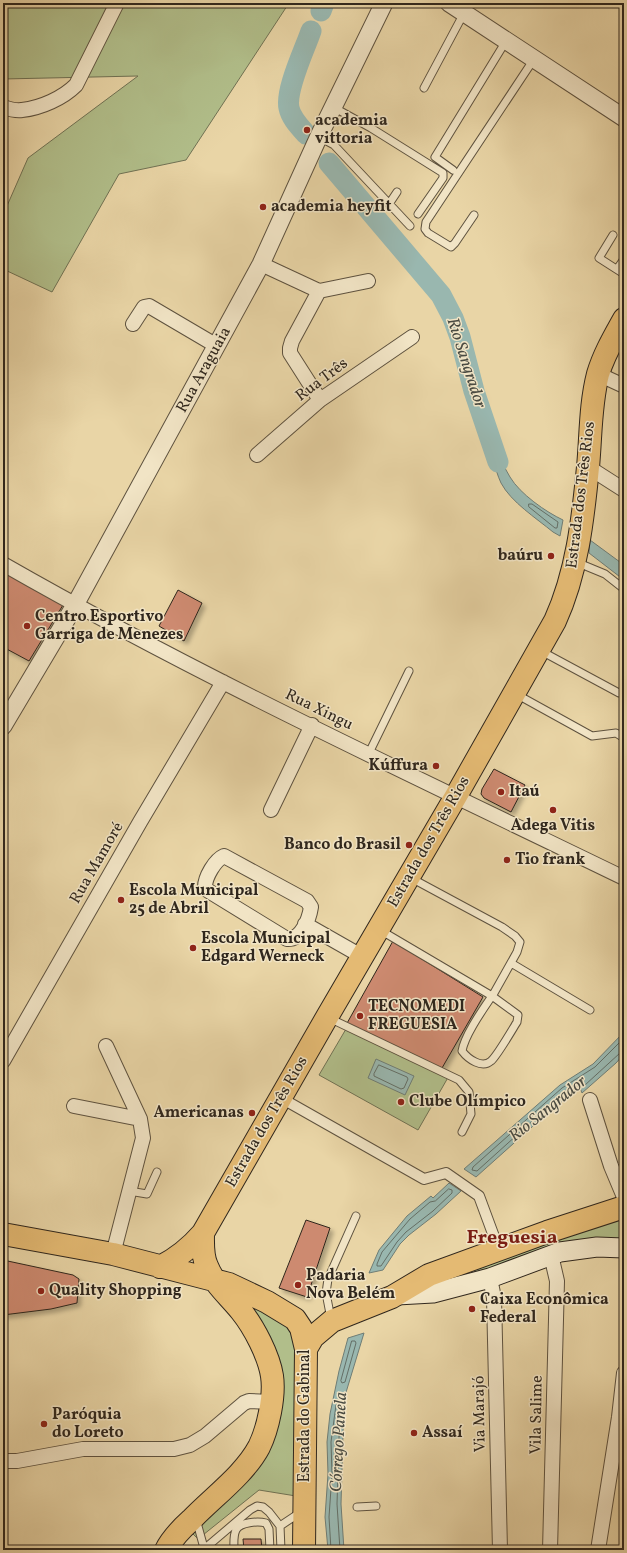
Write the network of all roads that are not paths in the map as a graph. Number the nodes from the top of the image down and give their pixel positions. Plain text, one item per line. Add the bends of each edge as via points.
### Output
1 (117, 3) edge
2 (384, 3) edge
3 (449, 3) edge
4 (464, 12) junction
5 (506, 40) junction
6 (534, 59) junction
7 (424, 88) dead end
8 (3, 107) edge
9 (333, 107) junction
10 (624, 118) edge
11 (319, 136) junction
12 (453, 170) dead end
13 (397, 192) dead end
14 (389, 204) junction
15 (418, 214) dead end
16 (474, 215) dead end
17 (410, 226) dead end
18 (613, 235) dead end
19 (624, 259) edge
20 (261, 264) junction
21 (617, 269) junction
22 (624, 274) edge
23 (368, 281) dead end
24 (319, 291) junction
25 (624, 320) edge
26 (133, 324) dead end
27 (412, 337) dead end
28 (217, 346) junction
29 (598, 374) junction
30 (624, 386) edge
31 (320, 400) junction
32 (257, 455) dead end
33 (588, 467) junction
34 (624, 490) edge
35 (575, 562) junction
36 (3, 564) edge
37 (624, 589) edge
38 (76, 605) junction
39 (539, 650) junction
40 (409, 671) dead end
41 (223, 682) junction
42 (624, 690) edge
43 (514, 693) junction
44 (5, 718) edge
45 (312, 726) junction
46 (624, 738) edge
47 (369, 753) junction
48 (456, 796) junction
49 (271, 810) dead end
50 (409, 877) junction
51 (624, 878) edge
52 (305, 924) junction
53 (379, 929) junction
54 (362, 956) junction
55 (511, 963) junction
56 (492, 996) junction
57 (590, 1010) dead end
58 (327, 1017) junction
59 (106, 1046) dead end
60 (3, 1062) edge
61 (281, 1098) junction
62 (590, 1100) dead end
63 (74, 1106) dead end
64 (140, 1119) junction
65 (462, 1132) dead end
66 (157, 1172) dead end
67 (129, 1191) junction
68 (624, 1198) edge
69 (624, 1206) edge
70 (356, 1216) dead end
71 (203, 1233) junction
72 (3, 1234) edge
73 (624, 1248) edge
74 (499, 1250) junction
75 (113, 1254) junction
76 (551, 1255) junction
77 (160, 1266) junction
78 (490, 1278) junction
79 (213, 1280) junction
80 (397, 1295) junction
81 (332, 1321) junction
82 (306, 1349) junction
83 (624, 1373) edge
84 (272, 1402) junction
85 (4, 1464) edge
86 (376, 1506) dead end
87 (357, 1507) dead end
88 (304, 1509) junction
89 (195, 1515) junction
90 (280, 1526) junction
91 (203, 1549) edge
92 (166, 1550) edge
93 (234, 1550) edge
94 (270, 1550) edge
95 (281, 1550) edge
96 (304, 1550) edge
97 (500, 1550) edge
98 (550, 1550) edge
99 (598, 1550) edge

1 - 8 street via 76,84 69,92 59,98 21,110
2 - 9 street, Rua Araguaia
3 - 4 street
4 - 5 street
4 - 7 lane
5 - 6 street
5 - 12 lane via 435,157
6 - 10 street
6 - 16 lane via 426,222 425,229 451,247
9 - 11 street, Rua Araguaia
9 - 15 lane via 443,173
11 - 14 lane via 334,145
11 - 20 street, Rua Araguaia
13 - 14 lane
14 - 17 lane
18 - 21 lane via 599,258
19 - 21 lane
20 - 24 street
20 - 28 street, Rua Araguaia
21 - 22 lane
23 - 24 street
24 - 31 street via 290,348 293,359
25 - 29 main road, Estrada dos Três Rios via 606,352
26 - 28 street via 144,307 149,306
27 - 31 street, Rua Três
28 - 38 street, Rua Araguaia
29 - 30 street
29 - 33 main road, Estrada dos Três Rios via 591,410
31 - 32 street, Rua Três
33 - 34 street
33 - 35 main road, Estrada dos Três Rios
35 - 37 lane via 605,574
35 - 39 main road, Estrada dos Três Rios via 564,600
36 - 38 street, Rua Xingu
38 - 41 street, Rua Xingu
38 - 44 street, Rua Araguaia
39 - 42 lane via 619,693
39 - 43 main road, Estrada dos Três Rios
40 - 47 lane
41 - 45 street, Rua Xingu
41 - 60 street, Rua Mamoré
43 - 46 lane via 592,736 616,733
43 - 48 main road, Estrada dos Três Rios
45 - 47 street, Rua Xingu
45 - 49 street
47 - 48 street, Rua Xingu
48 - 50 main road, Estrada dos Três Rios
48 - 51 street, Rua Xingu
50 - 53 main road, Estrada dos Três Rios
50 - 55 lane via 515,936 520,942
52 - 52 street via 298,936 287,939 207,890 205,881 219,858 229,857 307,901 311,907
52 - 54 street
53 - 54 main road, Estrada dos Três Rios
53 - 56 lane
54 - 58 main road, Estrada dos Três Rios
55 - 56 lane
55 - 57 lane
56 - 56 lane via 518,1016 517,1022 491,1061 484,1064 469,1060 462,1051 464,1042
58 - 61 main road, Estrada dos Três Rios
58 - 65 lane via 459,1080 468,1092 471,1114
59 - 64 street
61 - 71 main road, Estrada dos Três Rios
61 - 74 street via 424,1179 446,1173 479,1196
62 - 68 street
63 - 64 street
64 - 67 street via 143,1138
66 - 67 lane via 148,1194
67 - 75 street
69 - 74 main road
70 - 81 lane via 328,1280 326,1293
71 - 77 main road, Estrada dos Três Rios via 189,1249
71 - 79 main road via 205,1260
72 - 75 main road
73 - 76 main road via 588,1248
74 - 80 main road via 429,1275
75 - 77 main road
76 - 78 main road
76 - 98 street, Vila Salime via 557,1281
77 - 79 main road
78 - 80 main road via 433,1293
78 - 97 street, Via Marajó via 494,1298
79 - 82 main road, Estrada do Gabinal via 241,1289 295,1319 302,1328
79 - 84 main road, Estrada do Gabinal via 252,1325 271,1372
80 - 81 main road
81 - 82 main road via 313,1337
82 - 88 main road, Estrada do Gabinal
83 - 99 street
84 - 85 street via 244,1403 205,1436 190,1445 174,1449 83,1449
84 - 89 main road, Estrada do Gabinal via 259,1446 247,1465
86 - 87 lane
88 - 90 lane
88 - 96 main road, Estrada do Gabinal
89 - 91 lane
89 - 92 main road, Estrada do Gabinal via 177,1533
90 - 91 lane via 269,1512 257,1506
90 - 95 lane
93 - 94 lane via 235,1531 238,1528 244,1524 262,1522 266,1523 269,1529

